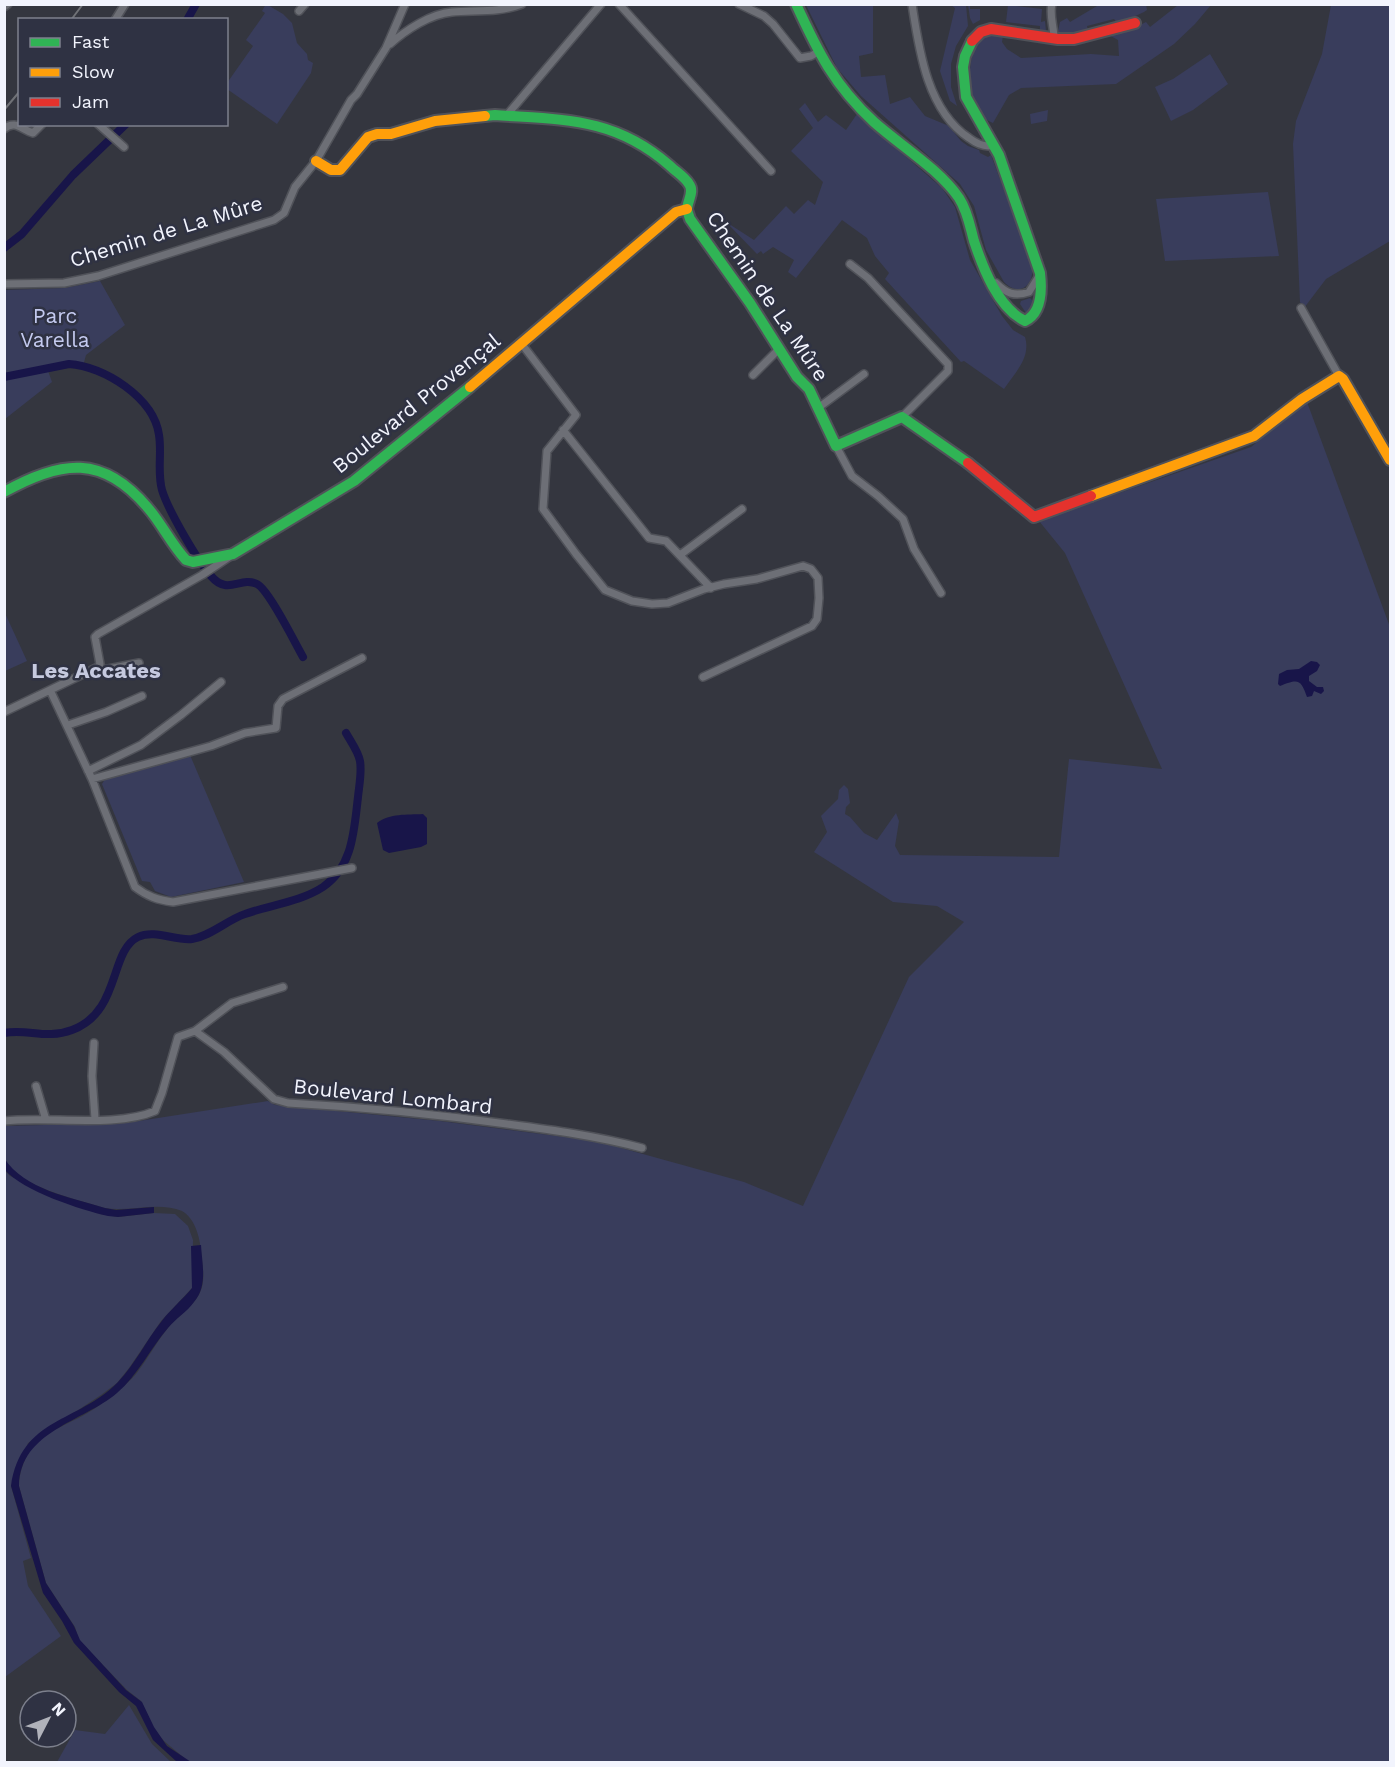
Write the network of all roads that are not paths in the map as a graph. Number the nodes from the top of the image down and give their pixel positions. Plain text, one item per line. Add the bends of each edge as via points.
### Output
1 (125, 4) edge
2 (306, 4) edge
3 (405, 4) edge
4 (522, 4) edge
5 (601, 4) edge
6 (619, 4) edge
7 (739, 4) edge
8 (796, 4) edge
9 (912, 4) edge
10 (1052, 4) edge
11 (299, 11) dead end
12 (116, 18) edge
13 (1135, 23) dead end
14 (1054, 38) junction
15 (386, 48) junction
16 (818, 52) junction
17 (507, 115) junction
18 (18, 126) edge
19 (19, 126) edge
20 (40, 126) edge
21 (100, 126) edge
22 (4, 129) edge
23 (994, 145) junction
24 (124, 147) dead end
25 (316, 161) junction
26 (771, 171) dead end
27 (687, 209) junction
28 (850, 264) dead end
29 (1040, 273) junction
30 (989, 276) junction
31 (4, 284) edge
32 (1301, 308) dead end
33 (521, 344) junction
34 (779, 349) junction
35 (864, 374) dead end
36 (753, 375) dead end
37 (1340, 376) junction
38 (818, 408) junction
39 (902, 417) junction
40 (563, 430) junction
41 (836, 446) junction
42 (1390, 460) edge
43 (4, 492) edge
44 (742, 509) dead end
45 (680, 555) junction
46 (213, 563) junction
47 (711, 588) junction
48 (940, 593) dead end
49 (362, 658) dead end
50 (138, 663) dead end
51 (98, 667) junction
52 (703, 677) dead end
53 (221, 682) dead end
54 (50, 690) junction
55 (142, 696) dead end
56 (4, 712) edge
57 (68, 724) junction
58 (88, 771) junction
59 (92, 779) junction
60 (352, 868) dead end
61 (283, 987) dead end
62 (195, 1030) junction
63 (94, 1043) dead end
64 (36, 1086) dead end
65 (95, 1119) junction
66 (46, 1120) junction
67 (4, 1121) edge
68 (642, 1148) dead end

1 - 12 street
2 - 11 street
3 - 15 street
4 - 15 street via 490,12 437,15
5 - 17 street
6 - 26 street
7 - 16 street via 764,16 800,57
8 - 16 street
9 - 23 street via 919,45 938,101 963,134 984,146
10 - 14 street
13 - 14 street via 1074,39
14 - 23 street via 991,29 983,30 973,40 964,61 963,84 971,108
15 - 25 street
16 - 30 street via 850,98 956,193
17 - 25 street, Chemin de La Mûre via 463,116 368,137 335,171
17 - 27 street, Chemin de La Mûre via 600,126 641,142 688,183 692,190
18 - 22 street via 9,124
19 - 20 street via 33,133
21 - 24 street
23 - 29 street
25 - 31 street, Chemin de La Mûre via 295,187 284,213 274,220 98,276 64,283
27 - 33 street, Boulevard Provençal via 676,212
27 - 34 street, Chemin de La Mûre
28 - 39 street via 868,278 948,364 948,371
29 - 30 street via 1029,292 1017,296 1006,292
29 - 30 street via 1034,316 1025,321 1016,316
32 - 37 street
33 - 40 street via 576,415
33 - 46 street, Boulevard Provençal via 354,481
34 - 36 street
34 - 38 street, Chemin de La Mûre via 810,390
35 - 38 street
37 - 39 street via 1254,436 1034,517 983,474
37 - 42 street
38 - 41 street, Chemin de La Mûre
39 - 41 street
40 - 45 street via 649,538 666,541
40 - 47 street via 547,451 543,509 605,590 632,602 651,604 668,603
41 - 48 street via 852,476 903,519 914,549
43 - 46 street, Boulevard Provençal via 63,468 98,469 130,489 186,560
44 - 45 street
45 - 47 street
46 - 51 street via 202,575 98,634
47 - 52 street via 803,566 818,578 817,619 812,626
49 - 59 street via 283,699 278,706 276,728 245,733
50 - 51 street via 103,670
51 - 54 street
53 - 58 street via 141,745
54 - 56 street
54 - 57 street
55 - 57 street
57 - 58 street
58 - 59 street
59 - 60 street via 135,887 157,900 173,902
61 - 62 street via 232,1003
62 - 65 street via 178,1037 155,1111
62 - 68 street, Boulevard Lombard via 274,1099 288,1103 472,1120 600,1137
63 - 65 street
64 - 66 street
65 - 66 street
66 - 67 street

